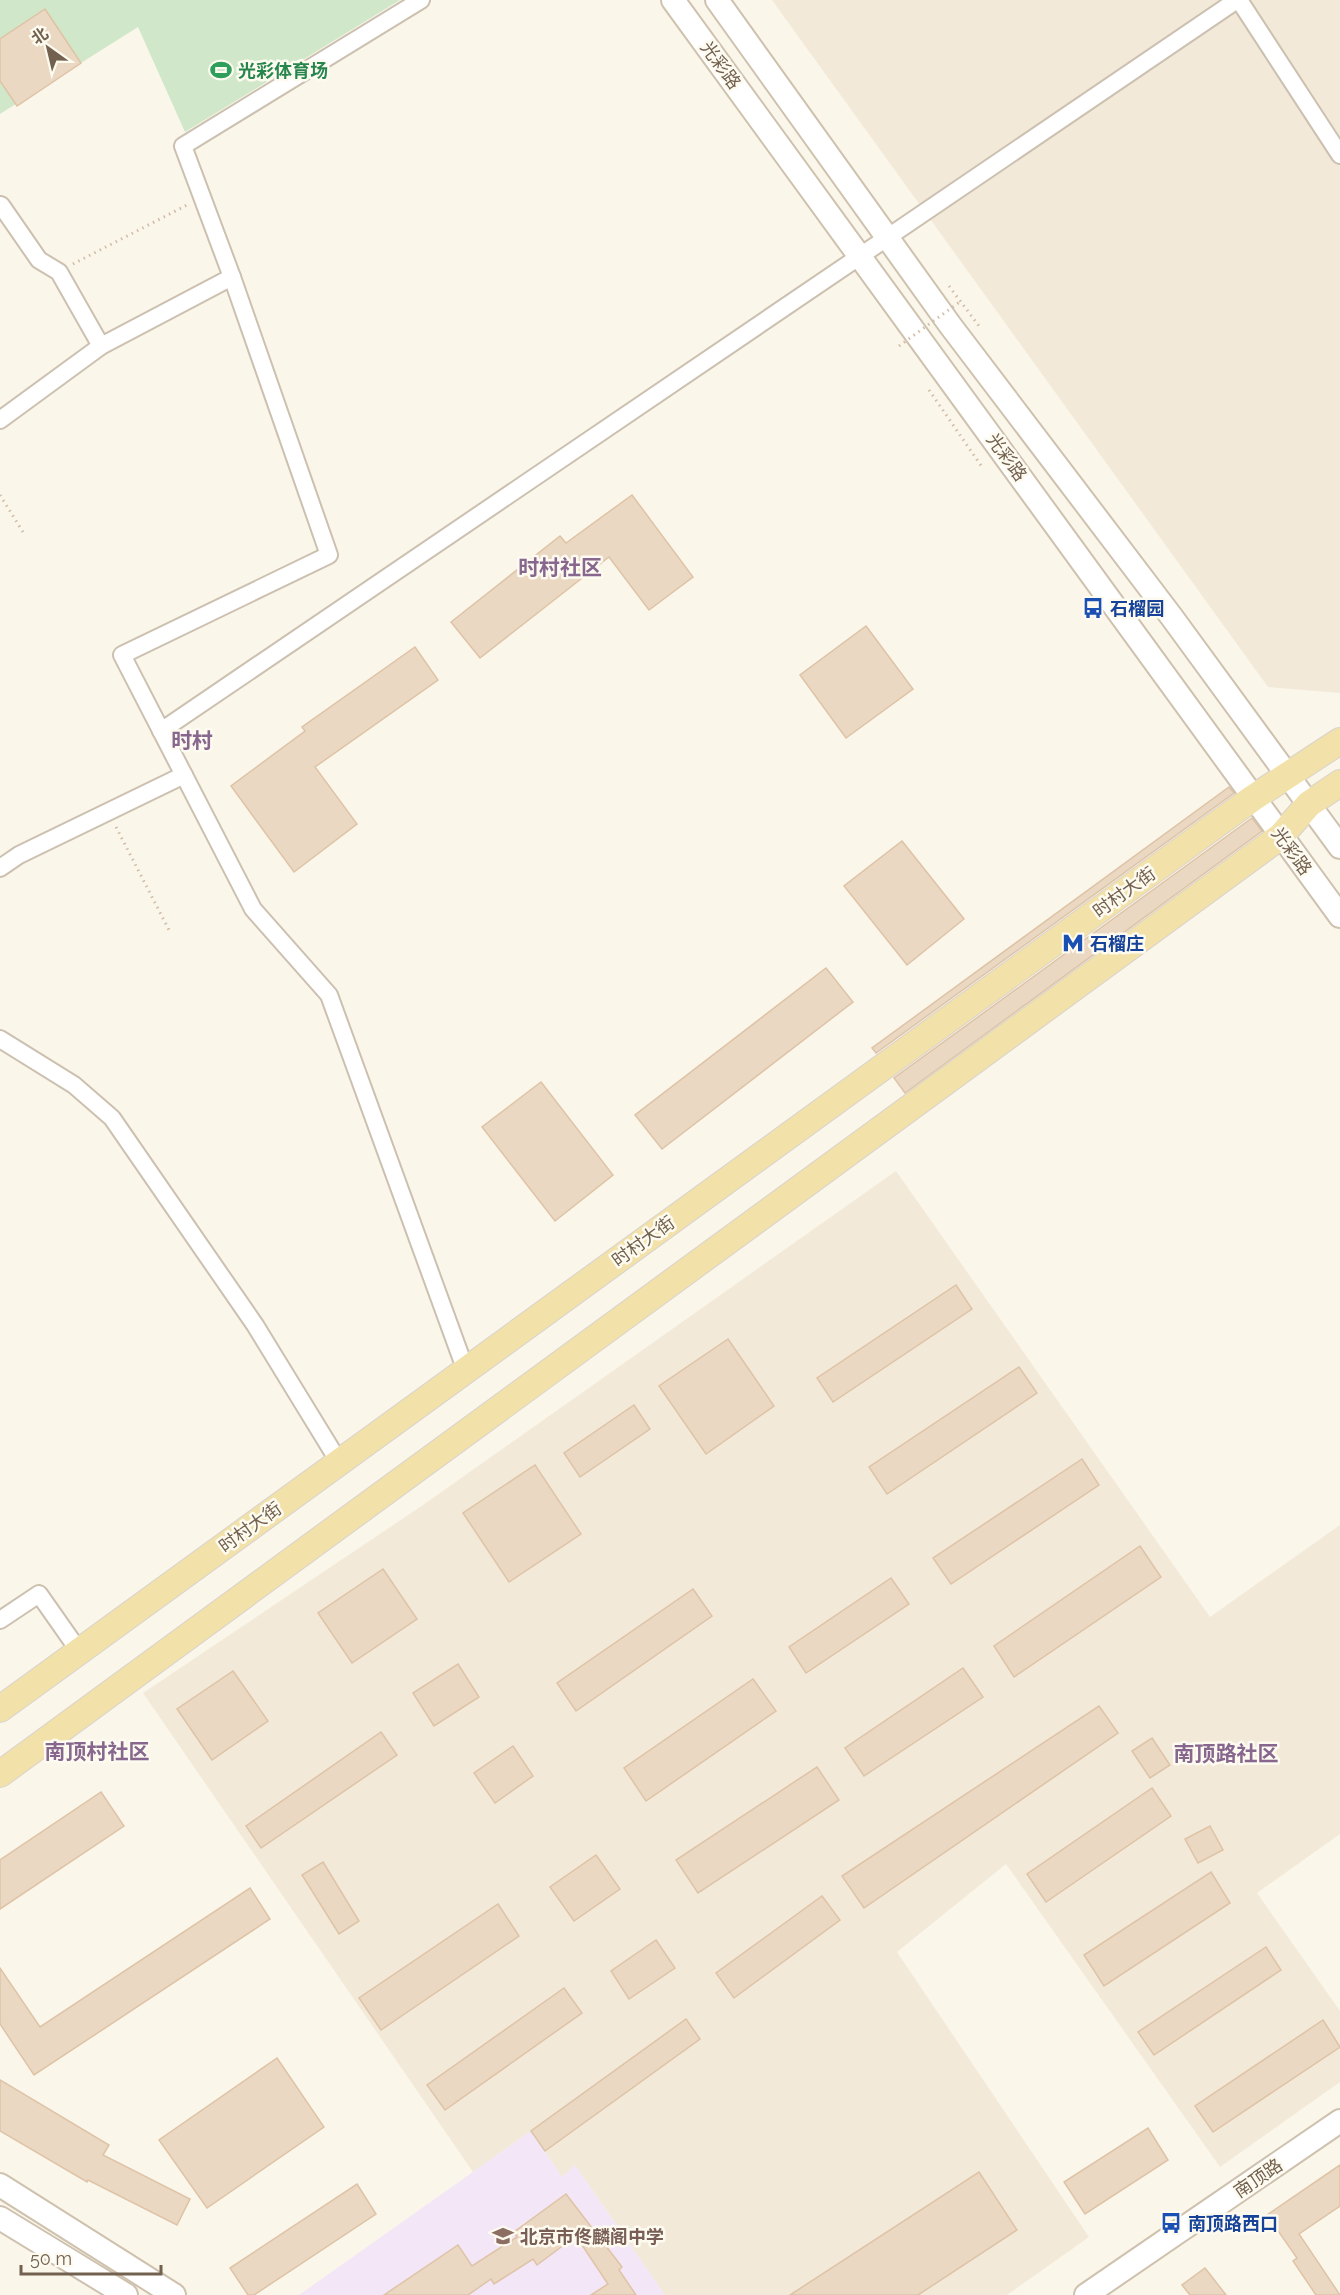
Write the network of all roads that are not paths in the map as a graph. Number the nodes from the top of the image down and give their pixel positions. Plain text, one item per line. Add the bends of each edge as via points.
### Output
1 (421, 0) edge
2 (673, 0) edge
3 (717, 0) edge
4 (1238, 0) edge
5 (1340, 155) edge
6 (1, 205) edge
7 (888, 238) junction
8 (861, 256) junction
9 (232, 277) junction
10 (101, 346) junction
11 (0, 420) edge
12 (161, 731) junction
13 (1340, 741) edge
14 (184, 775) junction
15 (1288, 776) junction
16 (1340, 783) edge
17 (1253, 798) junction
18 (1309, 804) junction
19 (1281, 836) junction
20 (1340, 847) edge
21 (0, 867) edge
22 (1340, 916) edge
23 (0, 1039) edge
24 (465, 1371) junction
25 (339, 1462) junction
26 (0, 1620) edge
27 (79, 1651) junction
28 (0, 1708) edge
29 (0, 1774) edge
30 (1340, 2121) edge
31 (0, 2185) edge
32 (0, 2218) edge
33 (126, 2295) edge
34 (174, 2295) edge
35 (1086, 2295) edge

1 - 9 street via 183,146
2 - 8 main road, 光彩路
3 - 7 main road, 光彩路
4 - 5 street
4 - 7 street
6 - 10 street via 39,260 58,272
7 - 8 street
7 - 15 main road, 光彩路
8 - 12 street
8 - 17 main road, 光彩路
9 - 10 street
9 - 12 street via 329,555 122,655
10 - 11 street
12 - 14 street
13 - 15 main road, 时村大街
14 - 21 street
14 - 24 street via 253,909 329,995
15 - 17 main road, 时村大街
15 - 18 main road, 光彩路
16 - 18 main road
17 - 19 main road, 光彩路
17 - 24 main road, 时村大街
18 - 19 main road
18 - 20 main road, 光彩路
19 - 22 main road, 光彩路
19 - 29 main road
23 - 25 street via 74,1085 112,1118 255,1325
24 - 25 main road, 时村大街
25 - 27 main road, 时村大街
26 - 27 street via 39,1594
27 - 28 main road, 时村大街
30 - 35 main road, 南顶路
31 - 34 main road
32 - 33 main road

